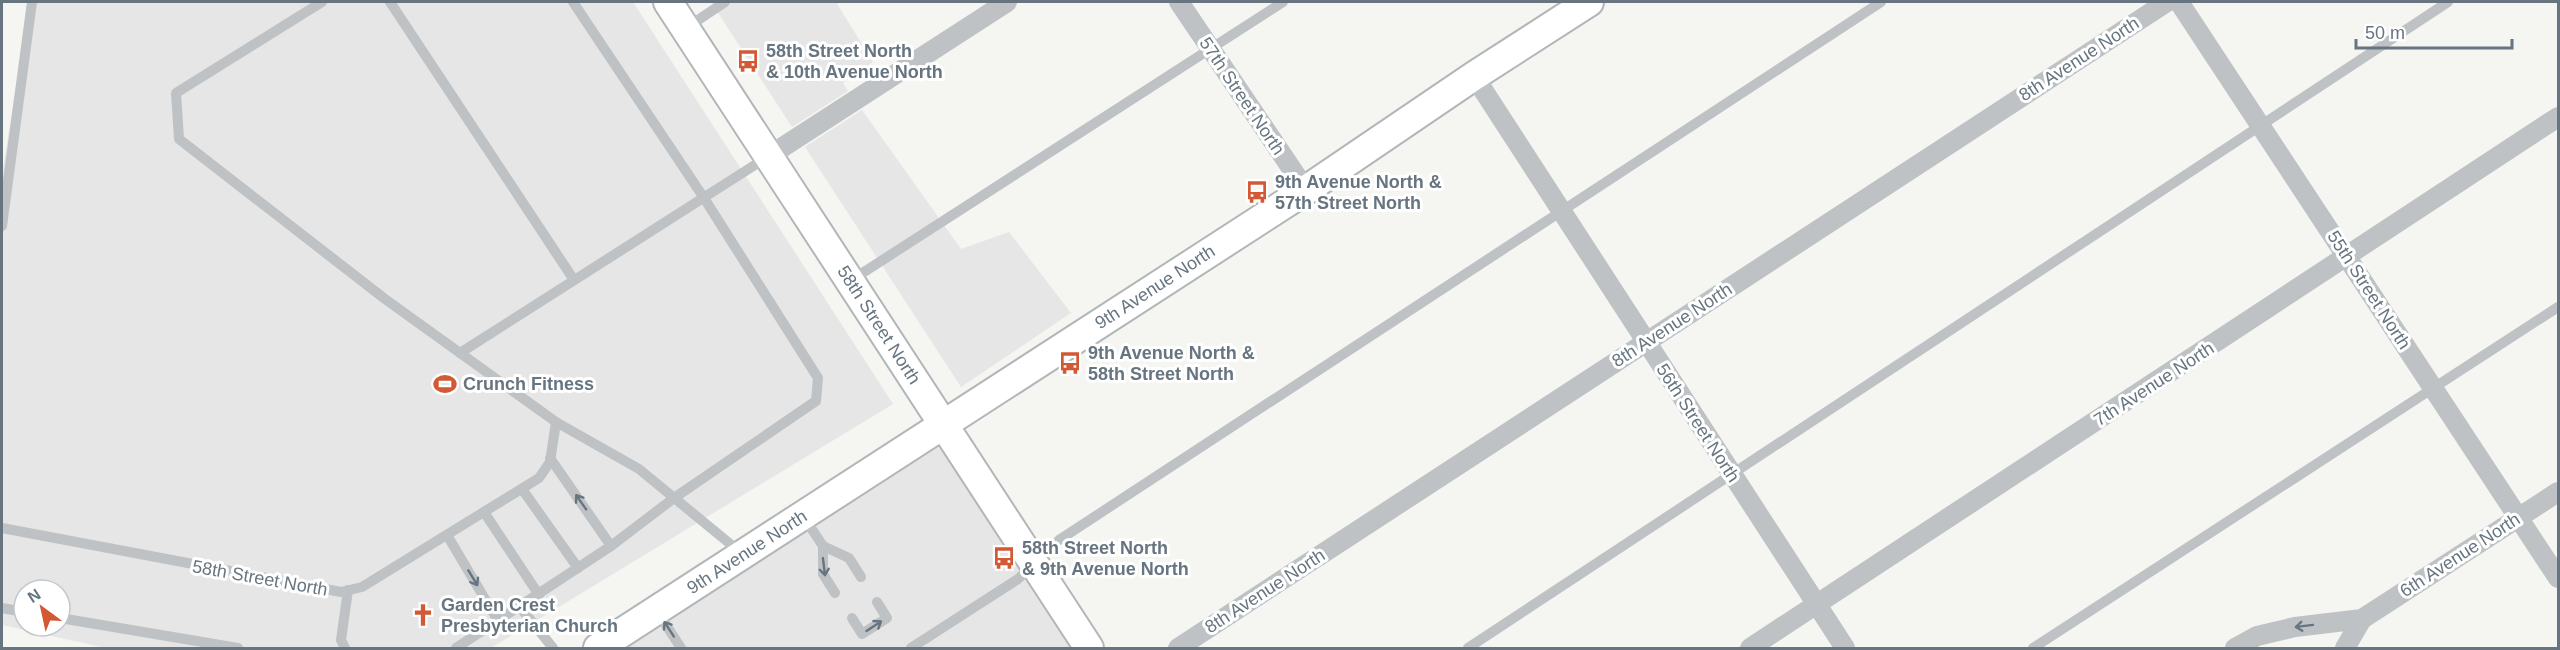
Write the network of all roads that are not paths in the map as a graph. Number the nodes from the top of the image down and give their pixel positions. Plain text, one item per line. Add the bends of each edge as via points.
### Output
1 (32, 2) edge
2 (322, 2) edge
3 (390, 2) edge
4 (573, 2) edge
5 (668, 2) edge
6 (725, 2) edge
7 (1007, 2) edge
8 (1179, 2) edge
9 (1283, 2) edge
10 (1589, 2) edge
11 (1881, 2) edge
12 (2167, 2) edge
13 (2179, 2) edge
14 (2448, 2) edge
15 (686, 28) junction
16 (1211, 49) junction
17 (1474, 76) junction
18 (2559, 117) edge
19 (2260, 125) junction
20 (769, 156) junction
21 (1306, 190) junction
22 (704, 198) junction
23 (1560, 211) junction
24 (2, 226) edge
25 (2347, 257) junction
26 (574, 280) junction
27 (850, 281) junction
28 (2559, 307) edge
29 (1646, 343) junction
30 (460, 353) junction
31 (2434, 390) junction
32 (556, 422) junction
33 (943, 424) junction
34 (550, 458) junction
35 (1731, 475) junction
36 (522, 489) junction
37 (2559, 492) edge
38 (674, 498) junction
39 (484, 512) junction
40 (802, 516) junction
41 (2518, 518) junction
42 (2, 528) edge
43 (447, 535) junction
44 (611, 546) junction
45 (823, 546) junction
46 (743, 555) junction
47 (1034, 564) junction
48 (578, 568) junction
49 (861, 577) dead end
50 (2559, 578) edge
51 (348, 590) junction
52 (835, 593) dead end
53 (539, 594) junction
54 (877, 602) dead end
55 (1816, 605) junction
56 (520, 606) junction
57 (657, 610) junction
58 (852, 618) dead end
59 (2362, 619) junction
60 (72, 620) edge
61 (498, 621) junction
62 (238, 648) edge
63 (345, 648) edge
64 (456, 648) edge
65 (553, 648) edge
66 (598, 648) edge
67 (681, 648) edge
68 (911, 648) edge
69 (1089, 648) edge
70 (1178, 648) edge
71 (1468, 648) edge
72 (1750, 648) edge
73 (1845, 648) edge
74 (2033, 648) edge
75 (2235, 648) edge
76 (2345, 648) edge

1 - 24 lane
2 - 30 lane via 176,93 179,139 348,272
3 - 26 lane
4 - 22 lane
5 - 15 street, 58th Street North
6 - 15 lane
7 - 20 street
8 - 16 street, 57th Street North
9 - 16 lane
10 - 17 street, 9th Avenue North
11 - 23 lane
12 - 29 street, 8th Avenue North
13 - 19 street, 55th Street North
14 - 19 lane
15 - 20 street, 58th Street North
16 - 21 street, 57th Street North
16 - 27 lane
17 - 21 street, 9th Avenue North
17 - 23 street, 56th Street North
18 - 25 street, 7th Avenue North
19 - 25 street, 55th Street North
19 - 35 lane
20 - 22 lane
20 - 27 street, 58th Street North
21 - 33 street, 9th Avenue North
22 - 26 lane
22 - 38 lane via 819,378 818,393 816,401 805,411
23 - 29 street, 56th Street North
23 - 47 lane via 1059,540
25 - 31 street, 55th Street North
25 - 55 street, 7th Avenue North
26 - 30 lane
27 - 33 street, 58th Street North
28 - 31 lane
29 - 35 street, 56th Street North
29 - 70 street, 8th Avenue North
30 - 32 lane
31 - 41 street, 55th Street North
31 - 74 lane
32 - 34 lane, 58th Street North
32 - 38 lane via 639,469
33 - 40 street, 9th Avenue North
33 - 47 street, 58th Street North
34 - 36 lane, 58th Street North via 539,478
44 -> 34 lane
35 - 55 street, 56th Street North
35 - 71 lane
36 - 39 lane, 58th Street North
36 - 48 lane
37 - 41 street, 6th Avenue North
38 - 44 lane
38 - 46 lane
39 - 43 lane, 58th Street North
39 - 53 lane
40 - 45 lane
40 - 46 street, 9th Avenue North
41 - 50 street, 55th Street North
41 - 59 street, 6th Avenue North
42 - 51 lane, 58th Street North via 341,592
43 - 51 lane, 58th Street North via 362,587
43 -> 61 lane
44 - 48 lane
45 - 49 lane via 849,558
45 -> 52 lane via 823,574
46 - 57 street, 9th Avenue North
47 - 68 lane via 1018,579
47 - 69 street, 58th Street North
48 - 53 lane
51 - 63 lane via 341,640
53 - 56 lane
58 -> 54 lane via 862,634 870,629 887,618
55 - 72 street, 7th Avenue North
55 - 73 street, 56th Street North
56 - 61 lane
56 - 65 lane
57 - 66 street, 9th Avenue North
67 -> 57 lane
59 -> 75 street, 6th Avenue North via 2295,627 2257,636
59 - 76 street, 6th Avenue North
60 - 62 lane
61 - 64 lane

